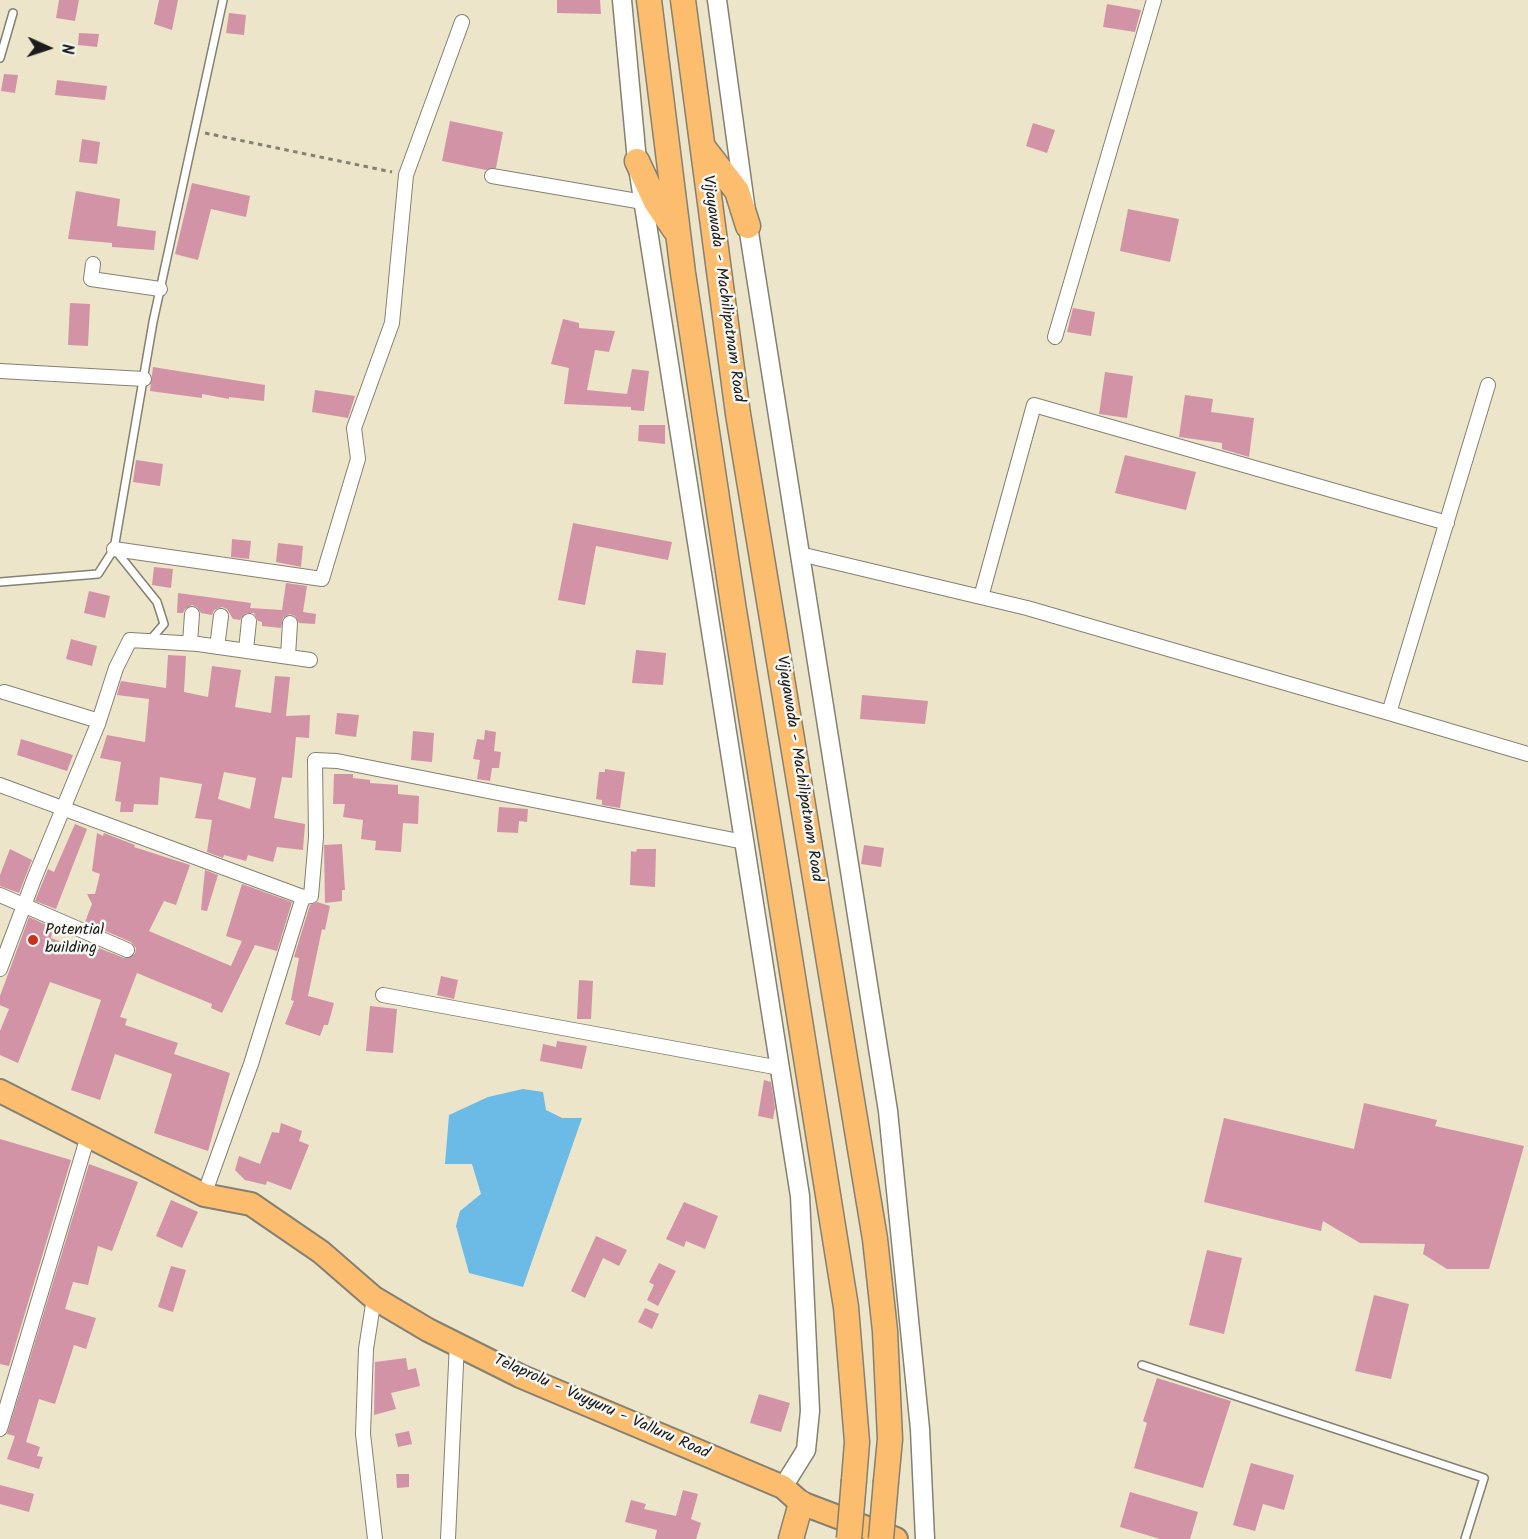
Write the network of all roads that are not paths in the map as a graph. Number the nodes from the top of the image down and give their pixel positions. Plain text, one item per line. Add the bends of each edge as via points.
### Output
1 (223, 0) edge
2 (622, 0) edge
3 (649, 0) edge
4 (683, 0) edge
5 (717, 0) edge
6 (1154, 0) edge
7 (13, 13) dead end
8 (462, 22) dead end
9 (0, 58) edge
10 (703, 147) junction
11 (637, 161) junction
12 (492, 176) dead end
13 (643, 202) junction
14 (748, 226) junction
15 (679, 236) junction
16 (93, 264) dead end
17 (160, 289) junction
18 (1055, 337) dead end
19 (0, 371) edge
20 (144, 379) junction
21 (1488, 385) dead end
22 (1446, 523) junction
23 (114, 549) junction
24 (800, 554) junction
25 (0, 582) edge
26 (981, 597) junction
27 (192, 614) dead end
28 (221, 616) dead end
29 (249, 621) dead end
30 (290, 623) dead end
31 (151, 639) junction
32 (190, 643) junction
33 (217, 647) junction
34 (246, 651) junction
35 (288, 656) junction
36 (310, 660) dead end
37 (4, 692) dead end
38 (1389, 713) junction
39 (99, 721) junction
40 (1528, 754) edge
41 (0, 785) edge
42 (63, 808) junction
43 (744, 842) junction
44 (0, 896) edge
45 (303, 897) junction
46 (24, 905) junction
47 (128, 950) dead end
48 (0, 969) edge
49 (383, 995) dead end
50 (780, 1068) junction
51 (0, 1092) edge
52 (88, 1136) junction
53 (204, 1195) junction
54 (374, 1298) junction
55 (457, 1342) junction
56 (1142, 1365) dead end
57 (0, 1429) edge
58 (783, 1486) junction
59 (801, 1503) junction
60 (375, 1539) edge
61 (448, 1539) edge
62 (791, 1539) edge
63 (849, 1539) edge
64 (881, 1539) edge
65 (896, 1539) edge
66 (924, 1539) edge
67 (1465, 1539) edge

1 - 17 lane
2 - 11 street
3 - 15 highway
4 - 10 highway, Vijayawada - Machilipatnam Road
5 - 14 street
6 - 18 street
7 - 9 lane
8 - 23 street via 406,175 392,323 354,428 358,459 322,579
10 - 14 highway via 737,191
10 - 64 highway, Vijayawada - Machilipatnam Road, bridge via 738,414 875,1239 885,1331 890,1440
11 - 13 street
11 - 15 highway via 656,202
12 - 13 street
13 - 43 street
14 - 24 street
15 - 63 highway, bridge via 733,604 846,1307 857,1442
16 - 17 street via 91,279
17 - 20 lane
19 - 20 street
20 - 23 lane
21 - 22 street
22 - 26 street via 1034,405
22 - 38 street
23 - 25 lane via 98,574
23 - 31 lane via 157,602 164,624
24 - 26 street
24 - 66 street via 888,1111 920,1428
26 - 38 street
27 - 32 street
28 - 33 street
29 - 34 street
30 - 35 street
31 - 32 street
31 - 39 street via 130,640 116,668
32 - 33 street
33 - 34 street
34 - 35 street
35 - 36 street
37 - 39 street
38 - 40 street
39 - 42 street
41 - 42 street
42 - 45 street
42 - 46 street
43 - 45 street via 337,761 315,760 316,837 311,896
43 - 50 street
44 - 46 street
45 - 53 street via 251,1064
46 - 47 street
46 - 48 street
49 - 50 street
50 - 58 street via 800,1196 810,1412 806,1450
51 - 52 main road, Telaprolu - Vuyyuru - Valluru Road
52 - 53 main road, Telaprolu - Vuyyuru - Valluru Road
52 - 57 street
53 - 54 main road, Telaprolu - Vuyyuru - Valluru Road via 251,1204 321,1252
54 - 55 main road, Telaprolu - Vuyyuru - Valluru Road
54 - 60 street via 366,1349 363,1434
55 - 58 main road, Telaprolu - Vuyyuru - Valluru Road via 520,1376
55 - 61 street
56 - 67 lane via 1484,1478
58 - 59 main road, Telaprolu - Vuyyuru - Valluru Road
59 - 62 highway
59 - 65 main road, Telaprolu - Vuyyuru - Valluru Road

